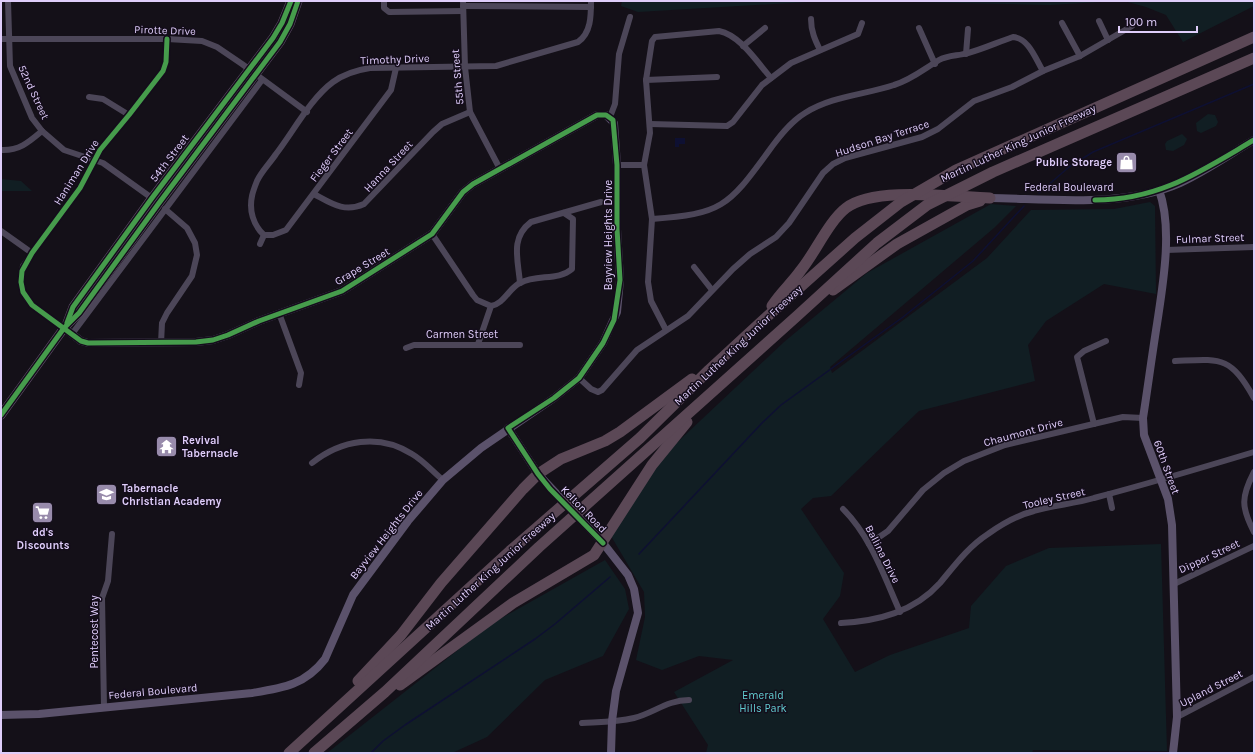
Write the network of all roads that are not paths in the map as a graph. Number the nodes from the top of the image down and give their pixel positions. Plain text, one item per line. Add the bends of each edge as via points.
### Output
1 (8, 1) edge
2 (291, 1) edge
3 (298, 1) edge
4 (384, 1) edge
5 (591, 4) edge
6 (463, 6) edge
7 (630, 17) dead end
8 (811, 19) dead end
9 (1099, 21) dead end
10 (862, 23) dead end
11 (1062, 23) dead end
12 (1132, 26) dead end
13 (765, 28) dead end
14 (919, 28) dead end
15 (968, 29) dead end
16 (1254, 37) edge
17 (1, 39) edge
18 (9, 39) junction
19 (167, 39) junction
20 (1108, 40) junction
21 (743, 46) junction
22 (820, 50) junction
23 (966, 54) junction
24 (1080, 56) junction
25 (1254, 58) edge
26 (935, 64) junction
27 (465, 67) junction
28 (396, 68) junction
29 (1043, 72) junction
30 (256, 74) junction
31 (717, 77) dead end
32 (771, 78) junction
33 (646, 80) junction
34 (89, 97) dead end
35 (307, 112) junction
36 (470, 112) junction
37 (129, 115) junction
38 (610, 117) junction
39 (650, 124) junction
40 (42, 131) junction
41 (1254, 140) edge
42 (1, 150) edge
43 (93, 161) junction
44 (617, 165) junction
45 (644, 165) junction
46 (500, 169) junction
47 (1159, 190) junction
48 (314, 194) junction
49 (149, 196) dead end
50 (990, 198) junction
51 (602, 202) dead end
52 (165, 208) junction
53 (564, 213) junction
54 (652, 219) junction
55 (1, 231) edge
56 (432, 234) junction
57 (264, 235) junction
58 (260, 244) dead end
59 (1254, 247) edge
60 (1166, 250) junction
61 (32, 253) junction
62 (694, 267) dead end
63 (520, 283) junction
64 (712, 290) junction
65 (491, 306) junction
66 (279, 313) junction
67 (797, 316) junction
68 (760, 323) junction
69 (64, 328) junction
70 (666, 330) junction
71 (72, 334) junction
72 (1106, 341) dead end
73 (160, 343) junction
74 (478, 344) junction
75 (520, 345) dead end
76 (406, 348) dead end
77 (1174, 361) dead end
78 (709, 370) junction
79 (579, 378) junction
80 (720, 384) junction
81 (299, 385) dead end
82 (1254, 398) edge
83 (1, 415) edge
84 (1143, 418) junction
85 (1094, 424) junction
86 (508, 428) junction
87 (1254, 452) edge
88 (312, 463) dead end
89 (1254, 472) edge
90 (538, 474) junction
91 (1161, 479) junction
92 (443, 480) junction
93 (1109, 494) junction
94 (1112, 508) dead end
95 (843, 509) dead end
96 (1254, 532) edge
97 (112, 534) dead end
98 (603, 543) junction
99 (869, 544) junction
100 (1254, 546) edge
101 (1174, 584) junction
102 (900, 612) junction
103 (841, 623) dead end
104 (1254, 677) edge
105 (304, 679) joint
106 (385, 692) junction
107 (689, 700) dead end
108 (104, 706) junction
109 (1, 715) edge
110 (1177, 717) junction
111 (612, 721) junction
112 (582, 723) dead end
113 (288, 753) edge
114 (314, 753) edge
115 (612, 753) edge
116 (1173, 753) edge

1 - 18 street, 52nd Street
2 - 30 main road, 54th Street
3 - 30 main road, 54th Street via 280,42
4 - 6 street via 384,8 389,12
5 - 6 street
5 - 27 street, Timothy Drive via 588,31 578,42 496,66
6 - 27 street, 55th Street
7 - 38 street via 619,54 615,104
8 - 22 street via 814,38
9 - 20 street
10 - 22 street via 858,34
11 - 24 street
12 - 20 street, Hudson Bay Terrace
13 - 21 street
14 - 26 street
15 - 23 street
16 - 68 highway, Martin Luther King Junior Freeway via 956,170 901,202 855,238
17 - 18 street, Pirotte Drive
18 - 19 street, Pirotte Drive
18 - 40 street, 52nd Street via 10,66 32,118
19 - 30 street, Pirotte Drive via 202,41 217,47
19 - 37 street, Haniman Drive via 163,71
20 - 24 street, Hudson Bay Terrace
21 - 32 street
21 - 33 street via 725,32 655,37 652,41
22 - 32 street via 791,63
23 - 26 street via 951,56
23 - 29 street via 1017,37 1029,46
24 - 29 street, Hudson Bay Terrace
25 - 67 highway, Martin Luther King Junior Freeway via 955,190 928,205 877,243
26 - 54 street via 896,85 827,101 805,113 777,138 742,187 725,203 695,215
27 - 28 street, Timothy Drive
27 - 36 street, 55th Street
28 - 35 street, Timothy Drive via 368,68 345,75 326,88
28 - 48 street, Fieger Street via 391,90
29 - 64 street, Hudson Bay Terrace via 1012,87 974,100 943,126 922,137 845,158 833,164 776,237 750,254
30 - 35 street, Pirotte Drive
30 - 52 street
30 - 69 main road, 54th Street via 79,313
31 - 33 street
32 - 39 street via 727,126
33 - 39 street
34 - 37 street via 102,100
35 - 57 street, Timothy Drive via 257,181 251,209 254,221
36 - 46 street, 55th Street
36 - 48 street, Hanna Street via 442,124 364,204 350,208 339,207
37 - 43 street, Haniman Drive
38 - 44 street, Bayview Heights Drive via 614,123
38 - 46 street, Grape Street via 604,114 597,115
39 - 45 street
40 - 42 street via 23,146
40 - 43 street, 52nd Street via 64,150
41 - 47 street, Federal Boulevard via 1180,183
43 - 49 street, 52nd Street via 103,163
43 - 61 street, Haniman Drive via 80,188
44 - 45 street
44 - 79 street, Bayview Heights Drive via 620,280 617,312 603,343
45 - 54 street
46 - 56 street, Grape Street via 463,192
47 - 50 street, Federal Boulevard via 1148,194 1106,199
47 - 60 street, 60th Street via 1164,202
48 - 57 street, Fieger Street via 286,230 274,235
50 - 67 highway via 967,205 898,244
50 - 68 highway via 886,194 863,199 846,208
51 - 53 street
52 - 71 street
52 - 73 street via 188,228 197,255 192,276 162,323
53 - 63 street via 532,222 524,227 517,243
53 - 63 street via 573,219 572,269 565,274
54 - 70 street via 649,291 655,312
55 - 61 street
56 - 65 street via 477,300
56 - 66 street, Grape Street via 342,291
57 - 58 street
59 - 60 street, Fulmar Street
60 - 84 street, 60th Street
61 - 69 street, Haniman Drive via 22,271 23,292 32,305
62 - 64 street
63 - 65 street via 497,305
64 - 70 street, Hudson Bay Terrace via 688,316
65 - 74 street
66 - 73 street, Grape Street via 218,338 196,342
66 - 81 street via 301,373
67 - 80 highway, Martin Luther King Junior Freeway
68 - 78 highway, Martin Luther King Junior Freeway
69 - 71 street, Grape Street
69 - 83 main road, 54th Street
70 - 79 street, Hudson Bay Terrace via 629,358 602,390 594,392
71 - 73 street, Grape Street via 88,343
72 - 85 street via 1077,357
74 - 75 street, Carmen Street
74 - 76 street, Carmen Street via 414,345
77 - 82 street via 1210,360 1225,364 1242,377
78 - 90 highway via 671,393 606,441 562,459
78 - 113 highway, Martin Luther King Junior Freeway via 640,438 510,551
79 - 86 street, Bayview Heights Drive
80 - 98 highway via 661,452
80 - 106 highway, Martin Luther King Junior Freeway via 539,547
84 - 85 street, Chaumont Drive via 1123,417
84 - 91 street, 60th Street via 1144,435
85 - 99 street, Chaumont Drive via 1005,445 964,461 923,490 888,531
86 - 90 street, Kelton Road
86 - 92 street, Bayview Heights Drive
87 - 91 street, Tooley Street
88 - 92 street via 344,445 368,440 386,443 413,454
89 - 96 street via 1244,493 1244,508
90 - 98 street, Kelton Road
90 - 113 highway via 441,583 401,635
91 - 93 street, Tooley Street
91 - 101 street, 60th Street via 1168,498 1172,525
92 - 105 street, Bayview Heights Drive via 376,562 353,595 325,659
93 - 94 street
93 - 102 street, Tooley Street via 1034,510 1004,524 969,549 939,584 923,598
95 - 99 street, Ballina Drive via 856,522
97 - 108 street, Pentecost Way via 108,581 102,598
98 - 106 highway via 594,555 513,603 404,683
98 - 111 street, Kelton Road via 628,575 634,589 638,613 616,691
99 - 102 street, Ballina Drive
100 - 101 street, Dipper Street
101 - 110 street, 60th Street
102 - 103 street, Tooley Street via 870,621
104 - 110 street, Upland Street
105 - 108 street, Federal Boulevard via 285,688 252,693
106 - 114 highway, Martin Luther King Junior Freeway
107 - 111 street via 676,700 635,718
108 - 109 street, Federal Boulevard via 39,714
110 - 116 street, 60th Street
111 - 112 street
111 - 115 street, Kelton Road

